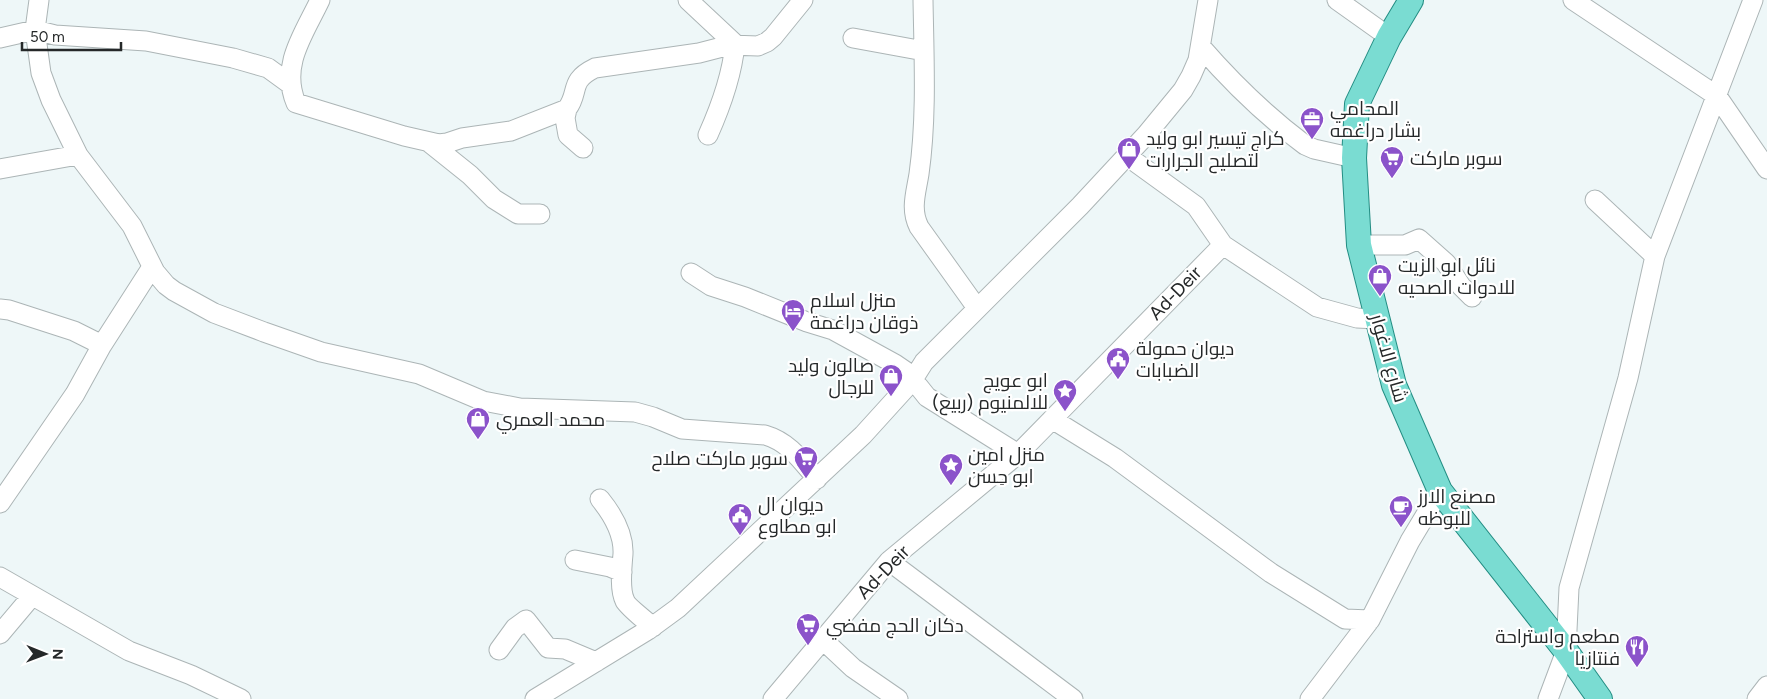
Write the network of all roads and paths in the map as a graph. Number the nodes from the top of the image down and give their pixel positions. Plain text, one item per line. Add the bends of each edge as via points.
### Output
1 (40, 0) edge
2 (320, 0) edge
3 (688, 0) edge
4 (802, 0) edge
5 (923, 0) edge
6 (1208, 0) edge
7 (1336, 0) edge
8 (1411, 0) edge
9 (1573, 0) edge
10 (1753, 0) edge
11 (35, 30) junction
12 (1389, 37) junction
13 (0, 38) edge
14 (853, 38) dead end
15 (735, 44) junction
16 (1201, 47) junction
17 (924, 51) junction
18 (290, 84) junction
19 (1718, 96) junction
20 (567, 109) junction
21 (708, 135) dead end
22 (430, 142) junction
23 (583, 148) dead end
24 (78, 155) junction
25 (1127, 156) junction
26 (1354, 158) junction
27 (0, 169) edge
28 (1767, 169) edge
29 (1595, 200) dead end
30 (540, 214) dead end
31 (1223, 245) junction
32 (1359, 245) junction
33 (1655, 256) junction
34 (152, 267) junction
35 (691, 274) dead end
36 (1472, 297) dead end
37 (977, 308) junction
38 (0, 309) edge
39 (1378, 319) junction
40 (102, 344) junction
41 (913, 379) junction
42 (1052, 419) junction
43 (1018, 454) junction
44 (817, 479) junction
45 (1440, 491) junction
46 (600, 499) dead end
47 (0, 503) edge
48 (575, 560) dead end
49 (888, 561) junction
50 (622, 572) junction
51 (0, 577) edge
52 (32, 596) junction
53 (1370, 620) junction
54 (653, 628) junction
55 (0, 634) edge
56 (822, 639) junction
57 (499, 650) dead end
58 (1566, 651) junction
59 (596, 662) junction
60 (1767, 686) edge
61 (235, 698) edge
62 (535, 699) edge
63 (773, 699) edge
64 (898, 699) edge
65 (1073, 699) edge
66 (1310, 699) edge
67 (1548, 699) edge
68 (1600, 699) edge
69 (1757, 699) edge

1 - 11 street
2 - 18 street via 294,56
3 - 15 street
4 - 15 street via 767,42 758,46
5 - 17 street
6 - 16 street
7 - 12 street
8 - 12 main road, شارع الاغوار
9 - 19 street
10 - 19 street
11 - 13 street
11 - 18 street via 55,35 146,41 233,58 268,68
11 - 24 street via 41,73
12 - 26 main road, شارع الاغوار via 1357,104
14 - 17 street
15 - 20 street via 699,53 595,68 578,80
15 - 21 street via 734,62 721,106
16 - 25 street via 1183,90
16 - 26 street via 1231,82 1305,145
17 - 37 street via 921,154 914,214 919,227
18 - 22 street via 296,103
19 - 28 street
19 - 33 street
20 - 22 street via 511,131 447,143
20 - 23 street via 564,118 568,135
22 - 30 street via 494,199 518,214
24 - 27 street
24 - 34 street via 132,226
25 - 31 street via 1196,206
25 - 37 street
26 - 32 main road, شارع الاغوار
29 - 33 street
31 - 39 street via 1316,307 1357,318
31 - 42 street, Ad-Deir
32 - 36 street via 1405,245 1419,239 1446,263
32 - 39 main road, شارع الاغوار
33 - 58 street via 1628,378 1569,588
34 - 40 street
34 - 44 street via 174,291 214,313 321,352 419,374 468,396 498,405 636,412 682,429 765,435 790,447
35 - 41 street via 711,286 833,330 895,364
37 - 41 street via 924,362
38 - 40 street via 74,331
39 - 45 main road, شارع الاغوار via 1394,385
40 - 47 street via 75,394
41 - 43 street via 927,397
41 - 44 street via 863,435
42 - 43 street, Ad-Deir
42 - 53 street via 1115,458 1272,573 1345,619
43 - 49 street, Ad-Deir
44 - 54 street
45 - 53 street via 1410,541
45 - 58 main road, شارع الاغوار
46 - 50 street via 611,512 622,536
48 - 50 street
49 - 56 street, Ad-Deir
49 - 65 street
50 - 54 street via 625,601
51 - 52 street
52 - 55 street
52 - 61 street via 129,651 191,675
53 - 66 street
54 - 59 street
56 - 63 street, Ad-Deir
56 - 64 street via 853,668
57 - 59 street via 515,628 526,620 548,648 565,648
58 - 67 street
58 - 68 main road, شارع الاغوار
59 - 62 street
60 - 69 street

